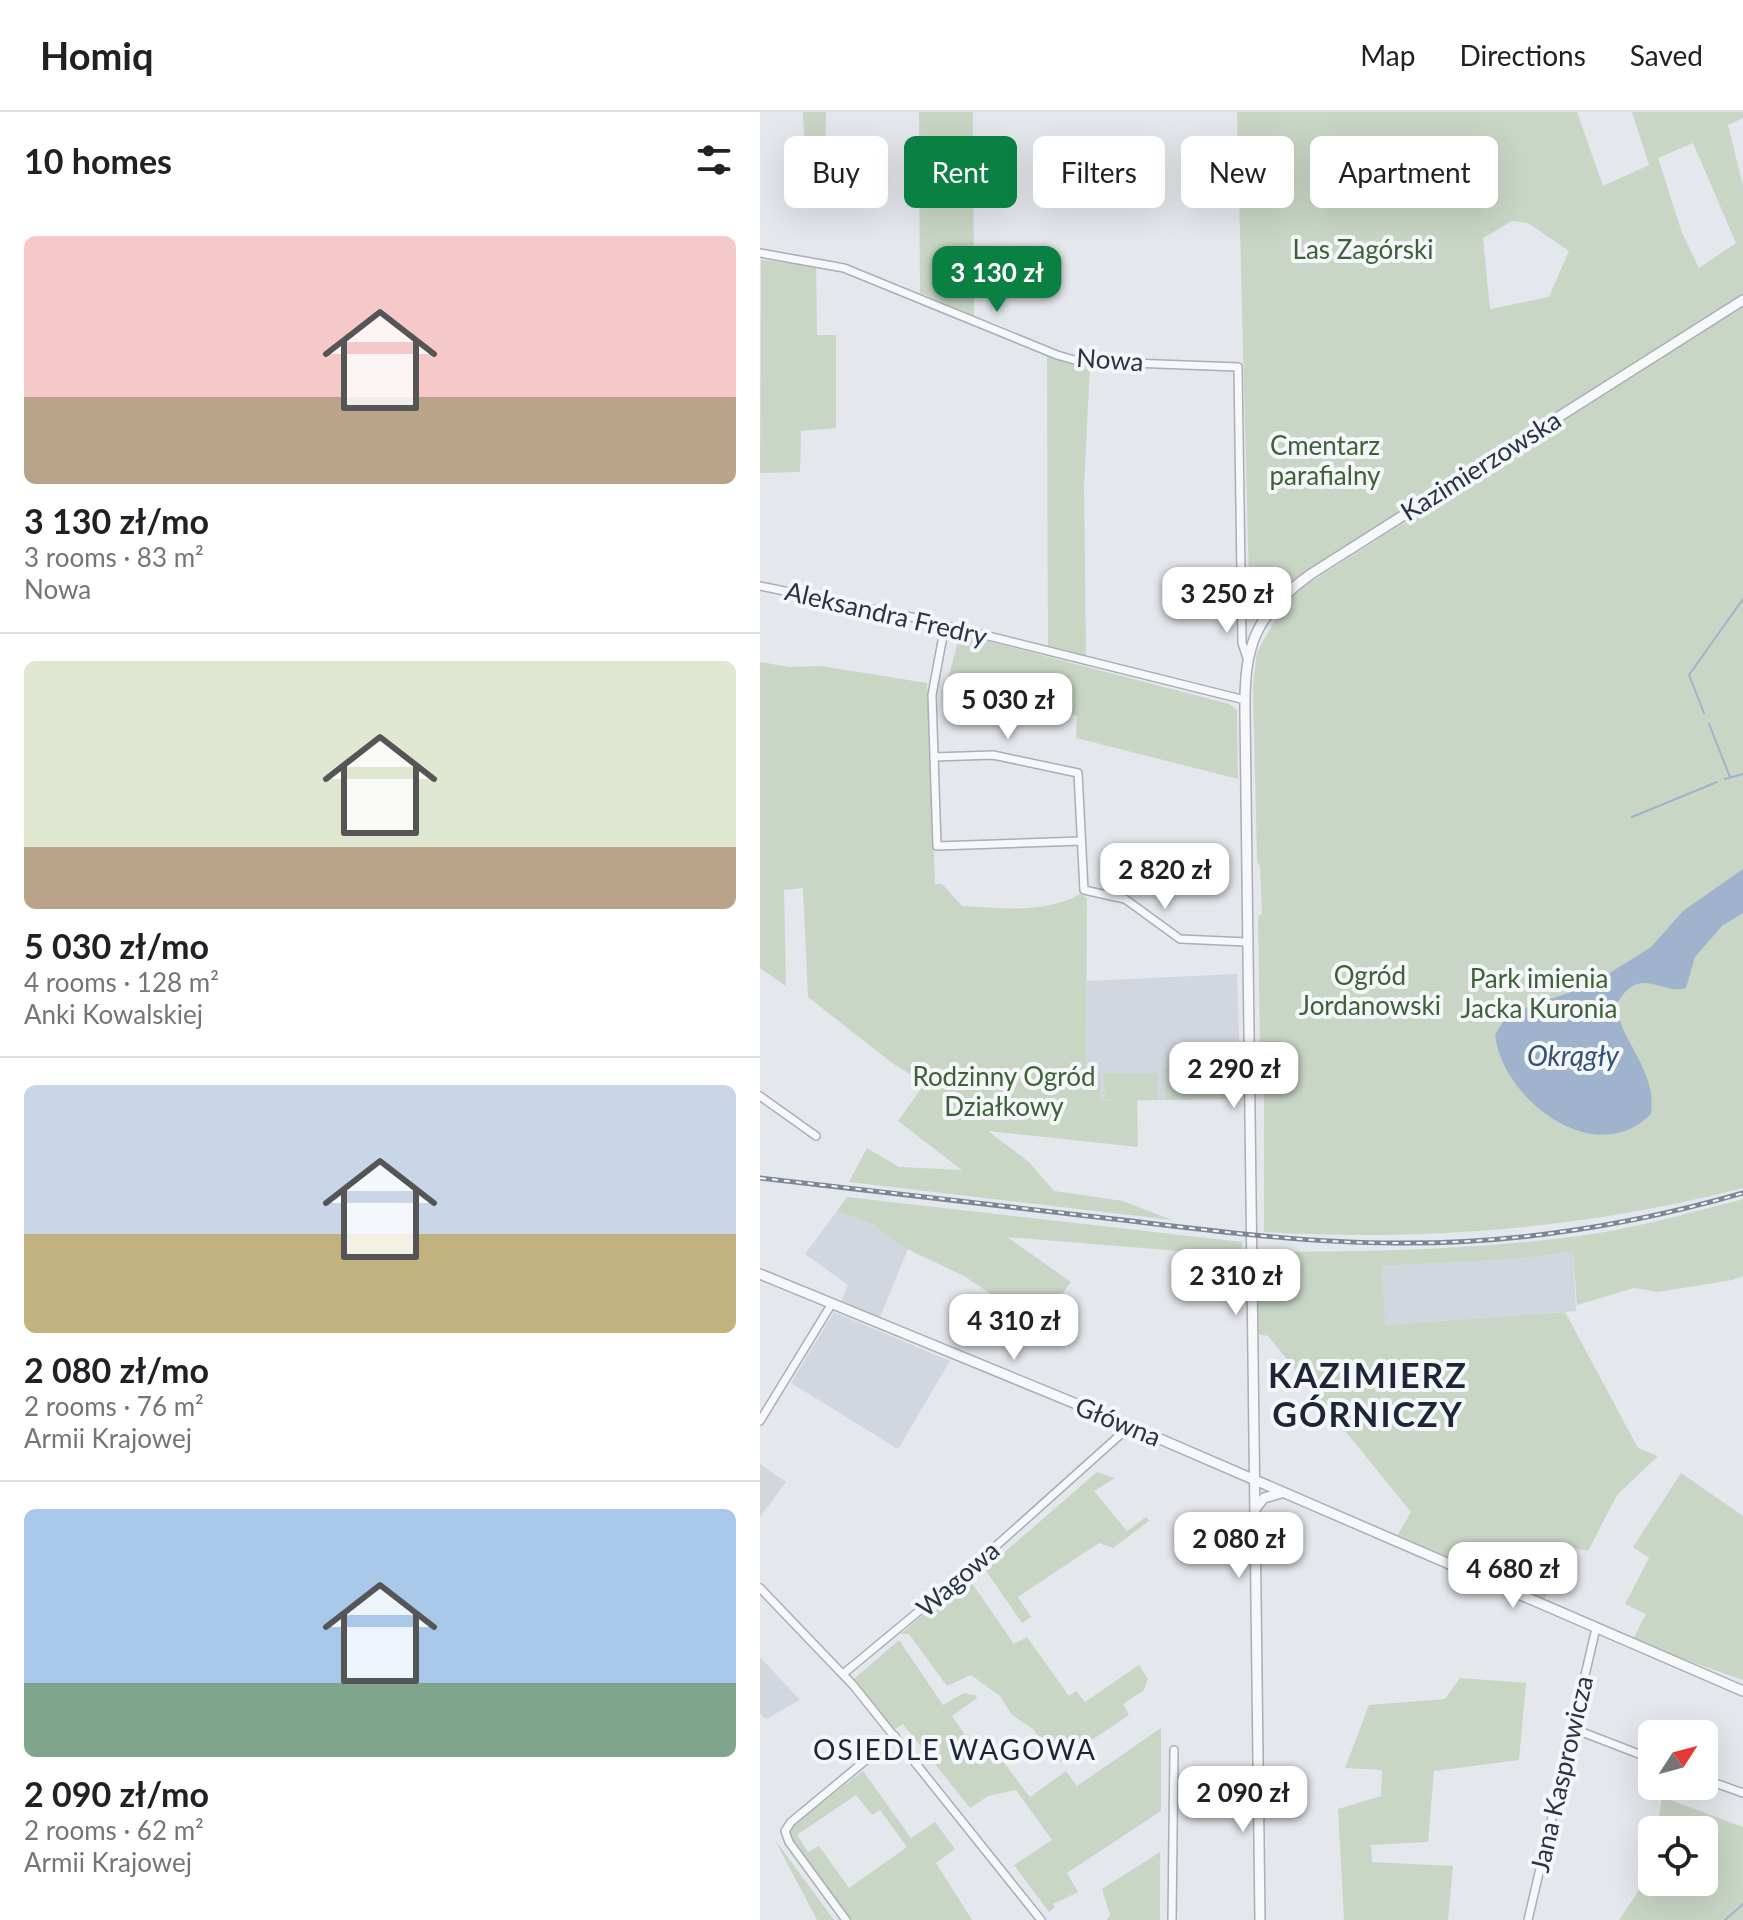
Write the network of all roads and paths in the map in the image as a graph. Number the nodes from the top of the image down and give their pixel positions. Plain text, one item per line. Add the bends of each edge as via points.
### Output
1 (760, 253) edge
2 (1743, 300) edge
3 (760, 586) edge
4 (1243, 607) junction
5 (1266, 615) junction
6 (945, 625) junction
7 (1247, 658) junction
8 (1245, 700) junction
9 (934, 757) junction
10 (1081, 841) junction
11 (1247, 942) junction
12 (760, 1096) edge
13 (816, 1136) dead end
14 (760, 1274) edge
15 (831, 1305) junction
16 (760, 1421) edge
17 (1130, 1426) junction
18 (1254, 1480) junction
19 (1282, 1493) junction
20 (1255, 1509) junction
21 (760, 1588) edge
22 (1596, 1628) junction
23 (843, 1674) junction
24 (1743, 1691) edge
25 (1574, 1729) junction
26 (895, 1736) junction
27 (1174, 1750) dead end
28 (1638, 1754) edge
29 (1718, 1784) edge
30 (1743, 1793) edge
31 (846, 1920) edge
32 (1041, 1920) edge
33 (1172, 1920) edge
34 (1260, 1920) edge
35 (1528, 1920) edge

1 - 4 street, Nowa via 844,268 1078,361 1238,367
2 - 5 street, Kazimierzowska via 1311,574
3 - 6 street, Aleksandra Fredry
4 - 5 street
4 - 7 street, Nowa
5 - 7 street, Kazimierzowska
6 - 8 street, Aleksandra Fredry
6 - 9 street via 934,676
7 - 8 street
8 - 11 street
9 - 10 street via 993,755 1078,773
9 - 10 street via 937,846
10 - 11 street via 1083,885 1088,892 1125,899 1180,939
11 - 18 street
12 - 13 street
14 - 15 street, Główna
15 - 16 street
15 - 17 street, Główna
17 - 18 street, Główna
17 - 23 street, Wagowa
18 - 19 street, Główna
18 - 20 street
19 - 20 street via 1264,1498
19 - 22 street, Główna
20 - 34 street
21 - 23 street
22 - 24 street, Główna
22 - 25 street, Jana Kasprowicza
23 - 26 street
25 - 28 street
25 - 35 street, Jana Kasprowicza
26 - 31 street via 785,1831
26 - 32 street
27 - 33 street
29 - 30 street

